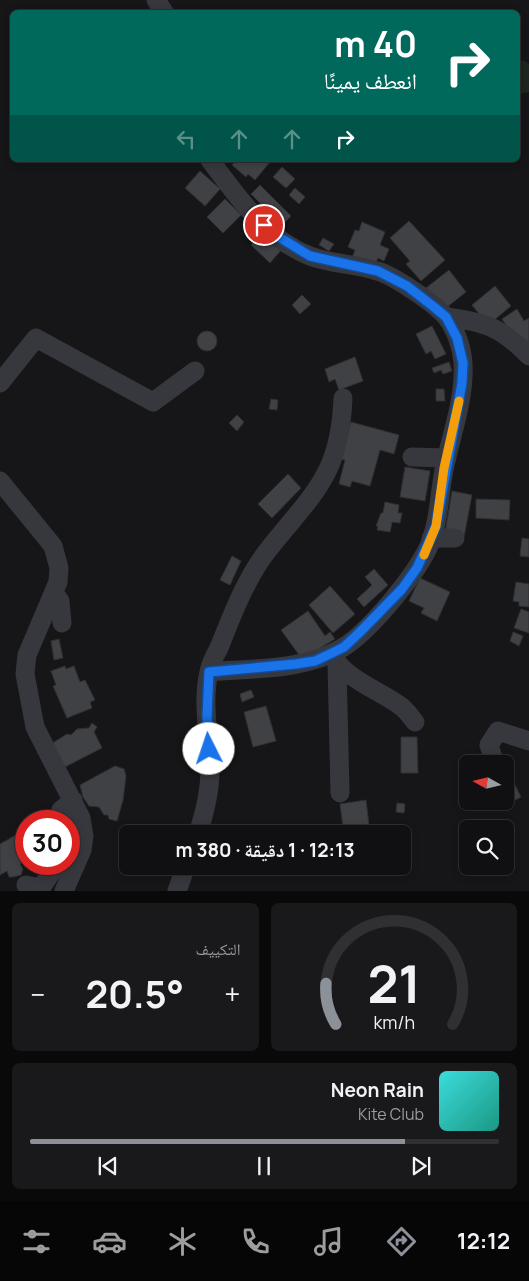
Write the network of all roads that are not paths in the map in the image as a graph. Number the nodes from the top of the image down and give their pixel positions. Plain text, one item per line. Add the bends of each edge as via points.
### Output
1 (214, 162) edge
2 (446, 317) junction
3 (529, 356) edge
4 (195, 371) dead end
5 (0, 383) edge
6 (343, 398) dead end
7 (412, 457) dead end
8 (447, 458) junction
9 (0, 481) edge
10 (432, 538) junction
11 (455, 538) dead end
12 (54, 593) junction
13 (62, 623) dead end
14 (334, 659) junction
15 (209, 672) junction
16 (415, 722) dead end
17 (529, 741) edge
18 (492, 755) edge
19 (340, 792) dead end
20 (73, 800) junction
21 (61, 810) edge
22 (200, 825) edge
23 (50, 875) edge
24 (183, 875) edge
25 (26, 885) dead end
26 (64, 891) edge
27 (177, 891) edge

1 - 2 street via 236,194 274,234 310,256 378,271 407,286
2 - 3 street via 477,321 496,328
2 - 8 street via 457,338 463,363
4 - 5 street via 152,402 36,338
6 - 15 street via 337,450 328,474 267,551 252,576
7 - 8 street
8 - 10 street
9 - 12 street via 52,546 59,568
10 - 11 street
10 - 14 street via 402,589
12 - 13 street via 60,601
12 - 20 street via 28,655 25,674 35,727
14 - 15 street
14 - 16 street via 354,677 402,706
14 - 19 street
15 - 22 street via 209,792
17 - 18 street via 498,731 489,745
20 - 21 street
20 - 26 street via 84,836 82,850
23 - 25 street via 41,888
24 - 27 street

